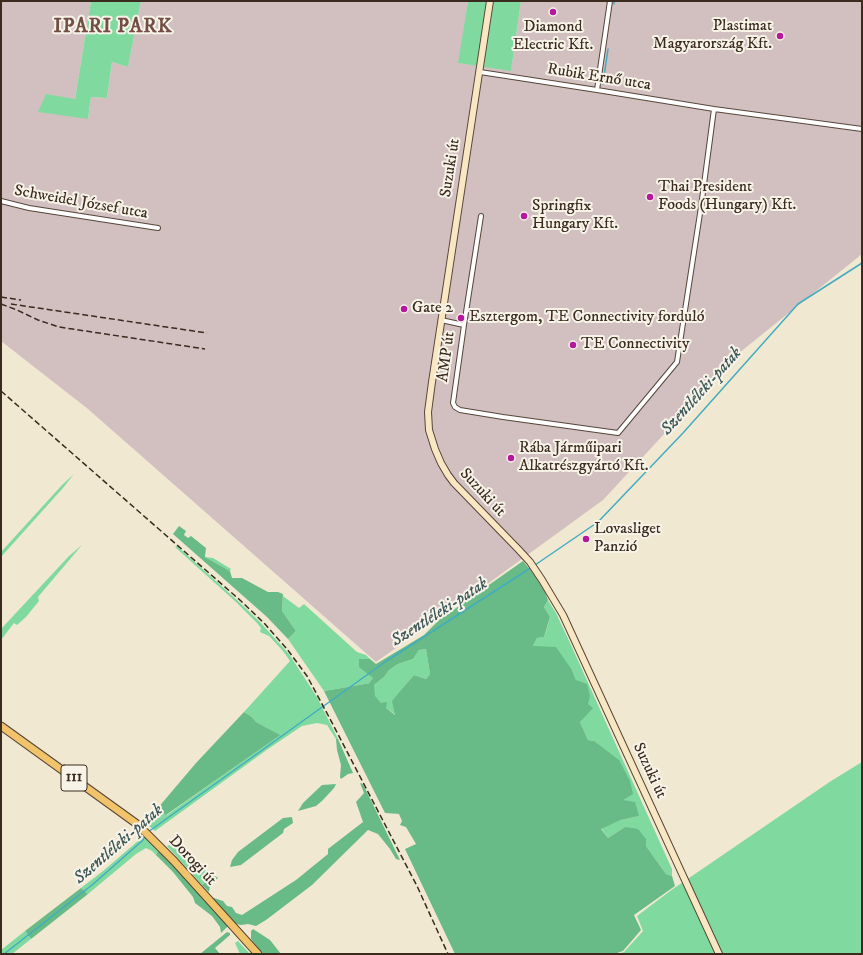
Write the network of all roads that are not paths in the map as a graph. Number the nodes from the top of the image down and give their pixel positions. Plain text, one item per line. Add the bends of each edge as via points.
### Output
1 (490, 1) edge
2 (610, 1) edge
3 (480, 72) junction
4 (598, 90) junction
5 (714, 109) junction
6 (862, 129) edge
7 (1, 200) edge
8 (481, 216) dead end
9 (158, 228) dead end
10 (441, 320) junction
11 (464, 325) junction
12 (1, 726) edge
13 (258, 954) edge
14 (720, 954) edge

1 - 3 main road, Suzuki út
2 - 4 street
3 - 4 street, Rubik Ernő utca
3 - 10 main road, Suzuki út
4 - 5 street, Rubik Ernő utca
5 - 6 street, Rubik Ernő utca
5 - 11 street, AMP út via 677,362 618,433 460,410 454,407
7 - 9 street, Schweidel József utca via 29,208
8 - 11 street, AMP út
10 - 11 street
10 - 14 main road, Suzuki út via 428,412 429,430 441,463 454,483 530,562 550,592
12 - 13 main road, Dorogi út / 111 via 128,816 174,861

